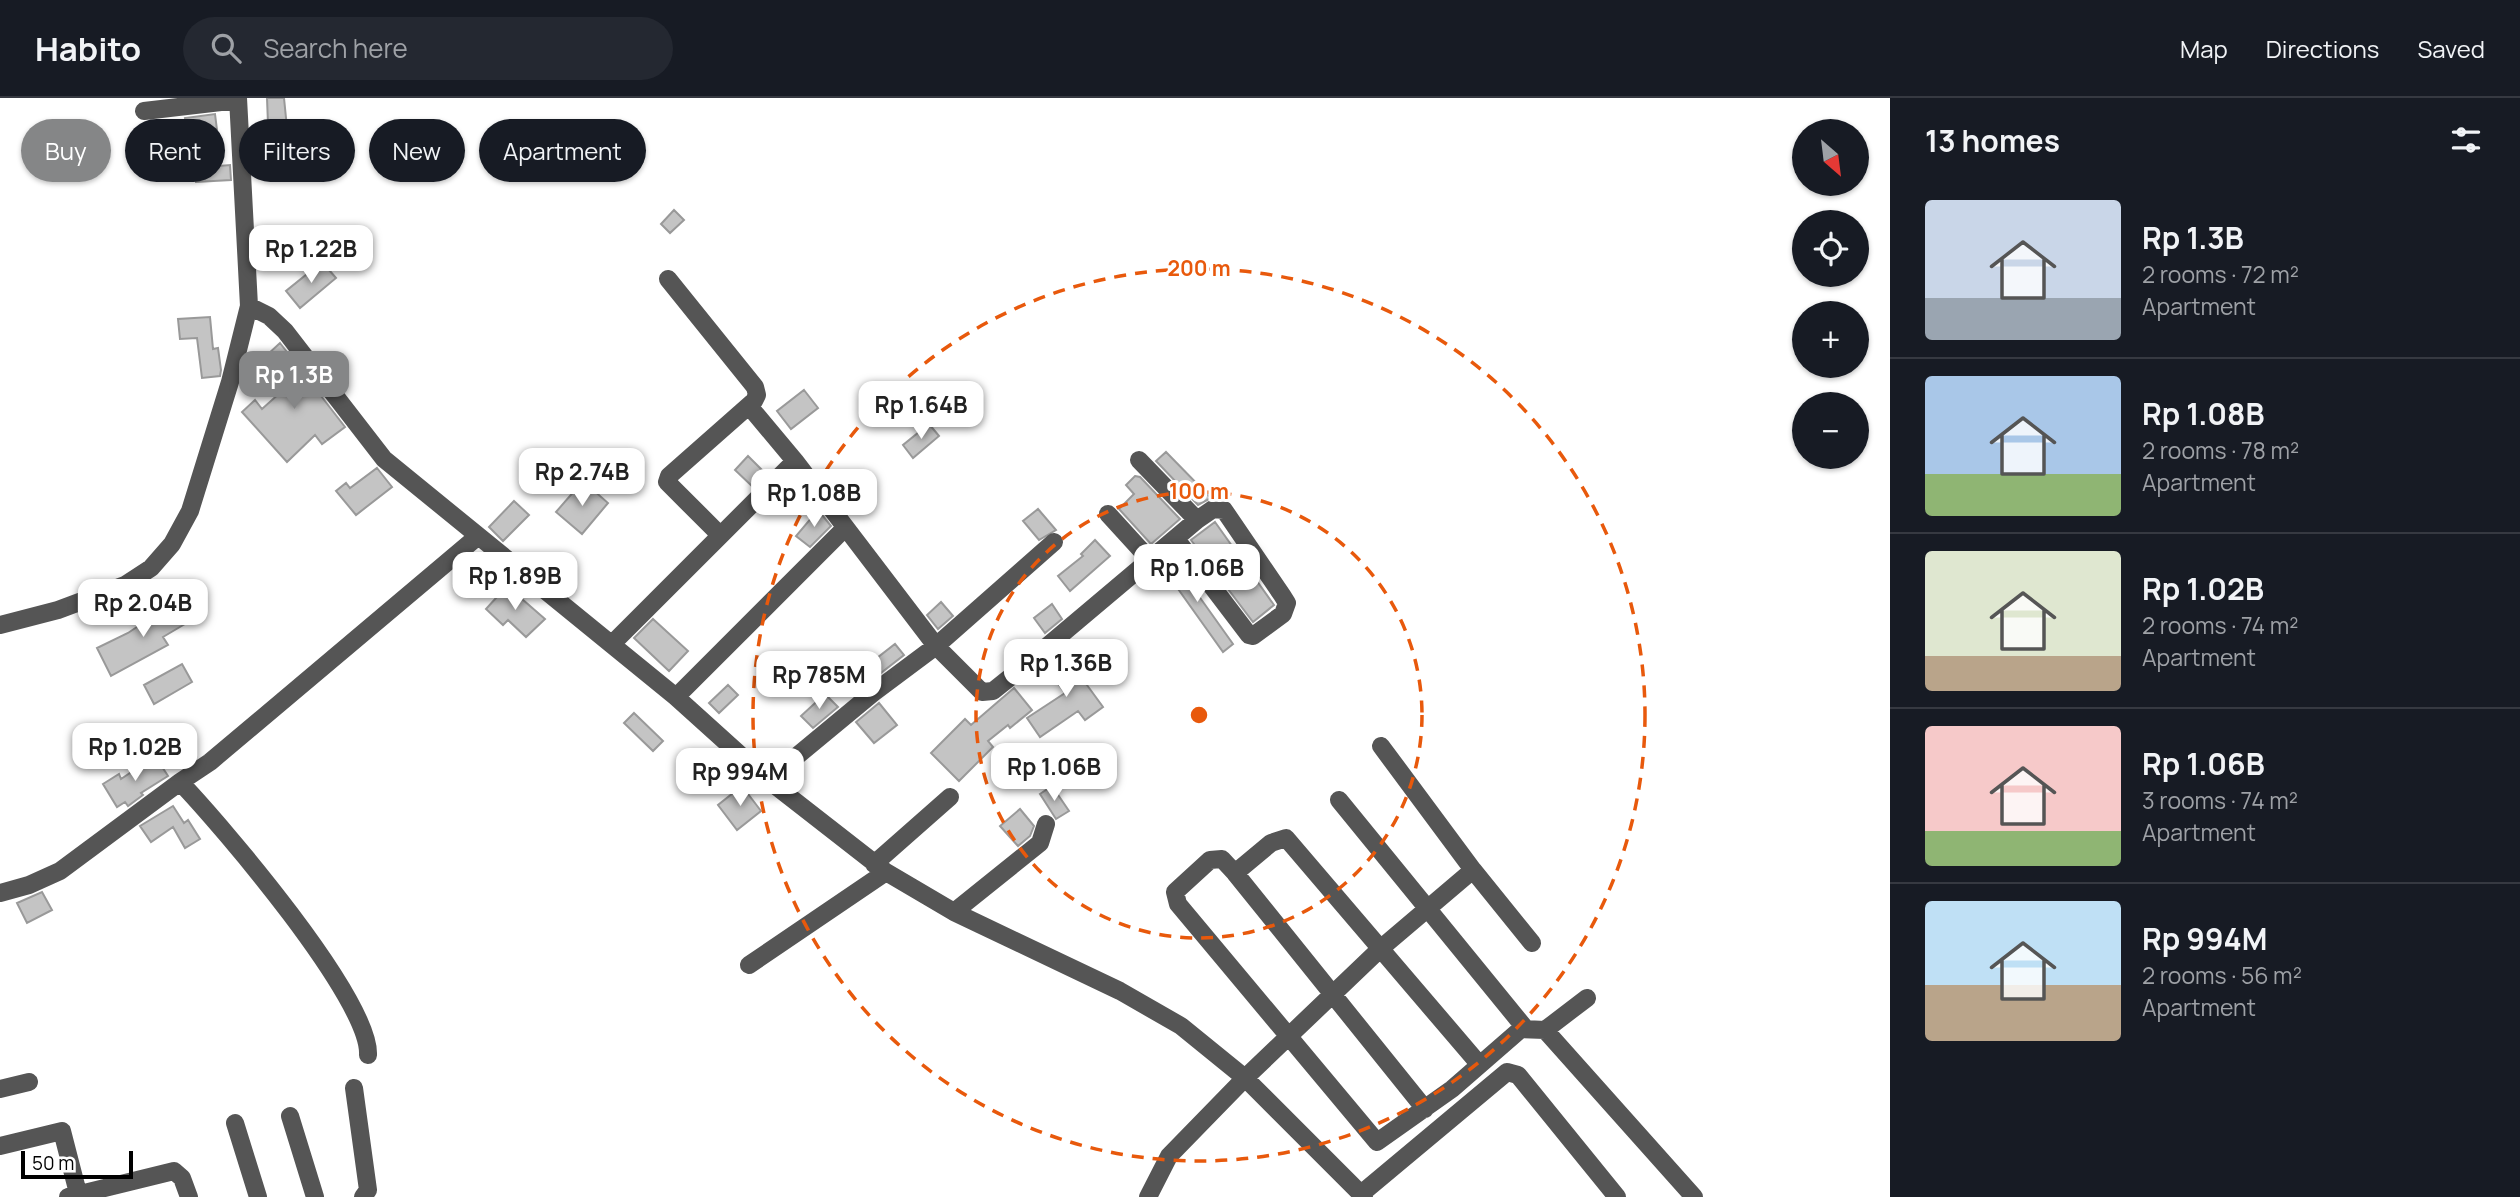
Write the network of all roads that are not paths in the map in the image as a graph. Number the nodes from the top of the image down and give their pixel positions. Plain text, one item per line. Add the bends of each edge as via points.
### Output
1 (238, 99) edge
2 (144, 111) dead end
3 (668, 279) dead end
4 (249, 306) junction
5 (749, 406) junction
6 (795, 460) junction
7 (1139, 460) dead end
8 (1108, 514) dead end
9 (1197, 520) junction
10 (844, 528) junction
11 (719, 534) junction
12 (477, 537) junction
13 (1176, 539) junction
14 (1054, 542) dead end
15 (1150, 560) junction
16 (0, 625) edge
17 (612, 644) junction
18 (936, 646) junction
19 (676, 697) junction
20 (1381, 746) dead end
21 (768, 780) junction
22 (180, 782) junction
23 (950, 797) dead end
24 (1339, 800) dead end
25 (1046, 824) dead end
26 (880, 868) junction
27 (1473, 870) junction
28 (1235, 873) junction
29 (0, 893) edge
30 (1428, 906) junction
31 (954, 912) junction
32 (1532, 943) dead end
33 (1380, 949) junction
34 (749, 965) dead end
35 (1334, 994) junction
36 (1587, 998) dead end
37 (1525, 1028) junction
38 (1545, 1030) junction
39 (1287, 1037) junction
40 (368, 1055) dead end
41 (1479, 1064) junction
42 (1245, 1078) junction
43 (29, 1082) dead end
44 (354, 1088) dead end
45 (0, 1089) edge
46 (1425, 1109) junction
47 (290, 1116) dead end
48 (235, 1123) dead end
49 (0, 1146) edge
50 (75, 1196) edge
51 (1362, 1196) edge
52 (189, 1197) edge
53 (258, 1197) edge
54 (315, 1197) edge
55 (363, 1197) edge
56 (1149, 1197) edge
57 (1617, 1197) edge
58 (1694, 1197) edge

1 - 2 street
1 - 4 street
3 - 5 street via 755,387 757,395
4 - 12 street via 285,331 384,459
4 - 16 street via 206,468 172,544 150,568 125,585
5 - 6 street
5 - 11 street via 668,476 667,482
6 - 10 street
6 - 11 street
7 - 9 street
8 - 15 street
9 - 13 street
9 - 13 street via 1213,509 1224,510 1282,594 1287,603 1283,614 1253,636 1244,632
10 - 18 street
10 - 19 street
11 - 17 street
12 - 17 street
12 - 22 street via 210,762
13 - 15 street
14 - 18 street
15 - 18 street via 993,691 982,692 969,683
17 - 19 street
18 - 21 street
19 - 21 street
20 - 27 street
21 - 26 street
22 - 29 street via 60,871
22 - 40 street via 312,943 364,1027
23 - 26 street
24 - 30 street
25 - 31 street via 1040,843
26 - 31 street
26 - 34 street
27 - 30 street
27 - 32 street
28 - 33 street via 1271,843 1286,838
28 - 35 street
28 - 39 street via 1222,859 1210,860 1178,887 1176,897
30 - 33 street
30 - 37 street
31 - 42 street via 1152,1008
33 - 35 street
33 - 41 street
35 - 39 street
35 - 46 street
36 - 38 street
37 - 38 street
37 - 41 street
38 - 58 street
39 - 42 street
39 - 46 street via 1377,1142
41 - 46 street
42 - 51 street
42 - 56 street via 1169,1156
43 - 45 street
44 - 55 street via 368,1190
47 - 54 street
48 - 53 street
49 - 50 street via 62,1130
50 - 52 street via 174,1171
51 - 57 street via 1507,1072 1518,1075

